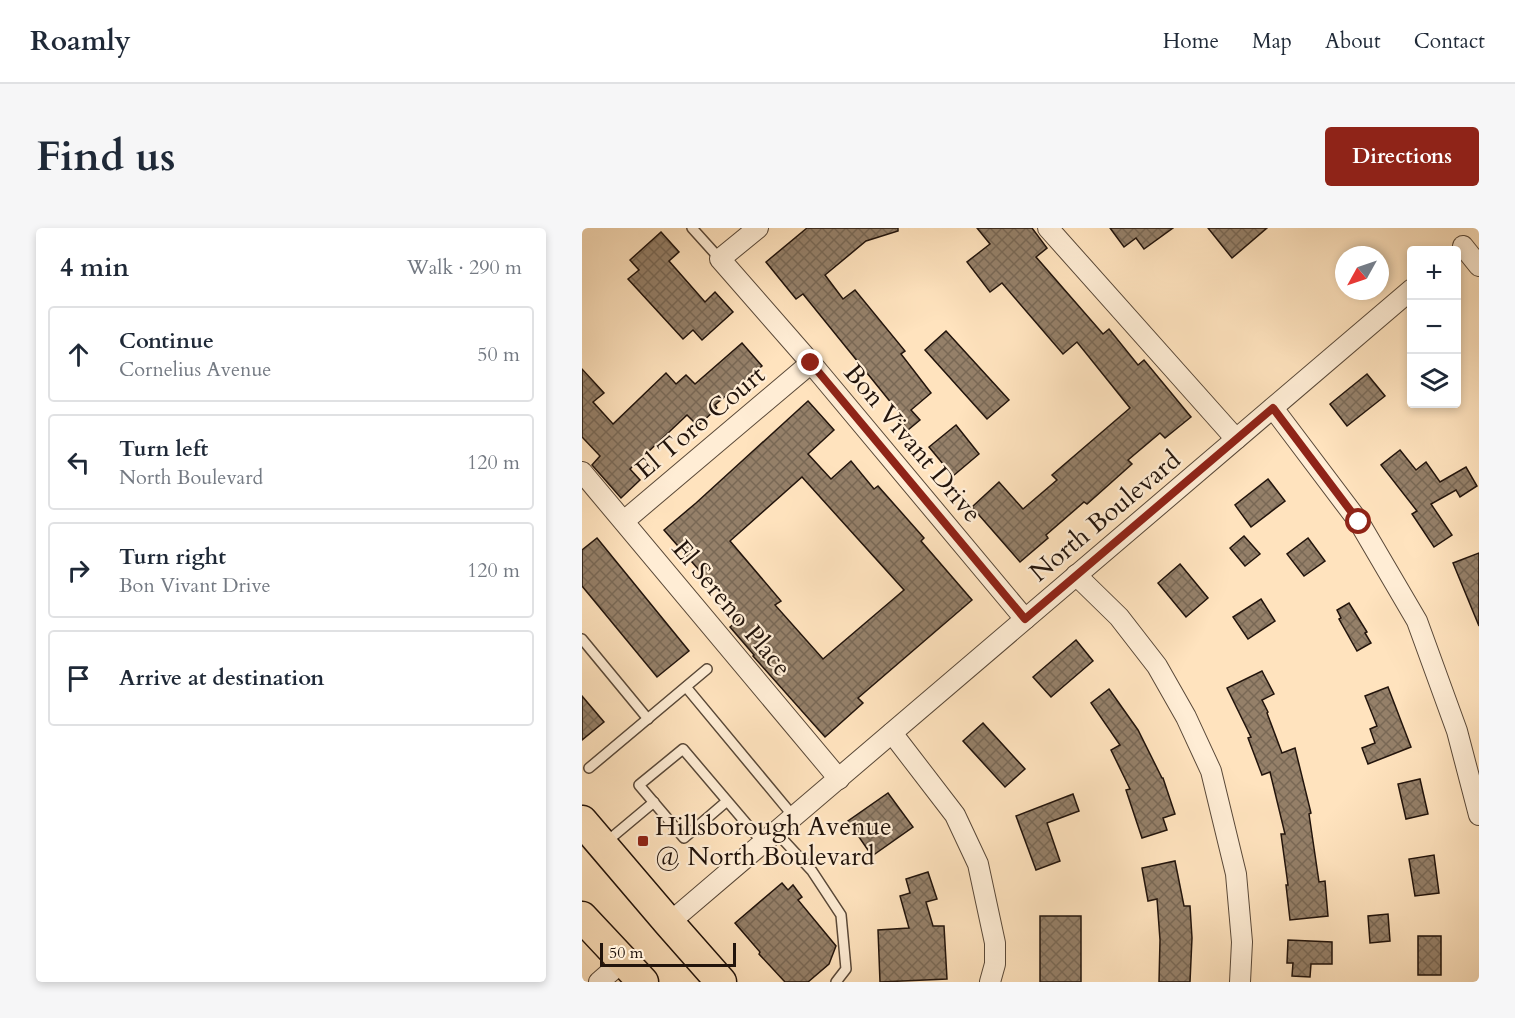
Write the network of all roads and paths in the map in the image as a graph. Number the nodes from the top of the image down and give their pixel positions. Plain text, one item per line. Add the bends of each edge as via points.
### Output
1 (692, 228) edge
2 (758, 228) edge
3 (1048, 228) edge
4 (1466, 245) edge
5 (720, 259) junction
6 (1479, 267) edge
7 (1407, 293) edge
8 (811, 363) junction
9 (1273, 408) junction
10 (1236, 440) junction
11 (582, 472) edge
12 (624, 521) junction
13 (1076, 575) junction
14 (1025, 619) junction
15 (582, 639) edge
16 (707, 669) dead end
17 (686, 687) junction
18 (648, 719) junction
19 (892, 733) junction
20 (589, 768) dead end
21 (839, 779) junction
22 (727, 801) junction
23 (654, 802) junction
24 (1479, 815) edge
25 (794, 817) junction
26 (582, 821) edge
27 (770, 838) junction
28 (603, 845) junction
29 (582, 917) edge
30 (669, 923) junction
31 (633, 971) edge
32 (599, 982) edge
33 (721, 982) edge
34 (836, 982) edge
35 (990, 982) edge
36 (1240, 982) edge

1 - 5 lane
2 - 5 street
3 - 10 street
4 - 6 street
5 - 8 street, Bon Vivant Drive
7 - 9 street, North Boulevard
8 - 12 street, El Toro Court
8 - 14 street, Bon Vivant Drive
9 - 10 street, North Boulevard
9 - 24 street via 1359,522 1417,621 1457,731
10 - 13 street, North Boulevard
11 - 12 street, El Sereno Place
12 - 21 street, El Sereno Place
13 - 14 street, North Boulevard
13 - 36 street via 1119,617 1157,666 1211,771 1236,874 1242,942
14 - 19 street, North Boulevard
15 - 18 lane
16 - 17 lane
17 - 18 lane
17 - 25 lane
18 - 20 lane
19 - 21 street, North Boulevard
19 - 35 street via 955,815 978,864 995,943
21 - 25 street, North Boulevard
22 - 23 lane via 684,838
22 - 23 lane via 683,749 639,785
22 - 27 lane
23 - 28 lane
25 - 27 street, North Boulevard
26 - 28 main road
27 - 30 street, North Boulevard
27 - 34 lane via 812,871 841,915 846,969
28 - 30 main road
29 - 31 main road
30 - 33 main road
31 - 32 street

